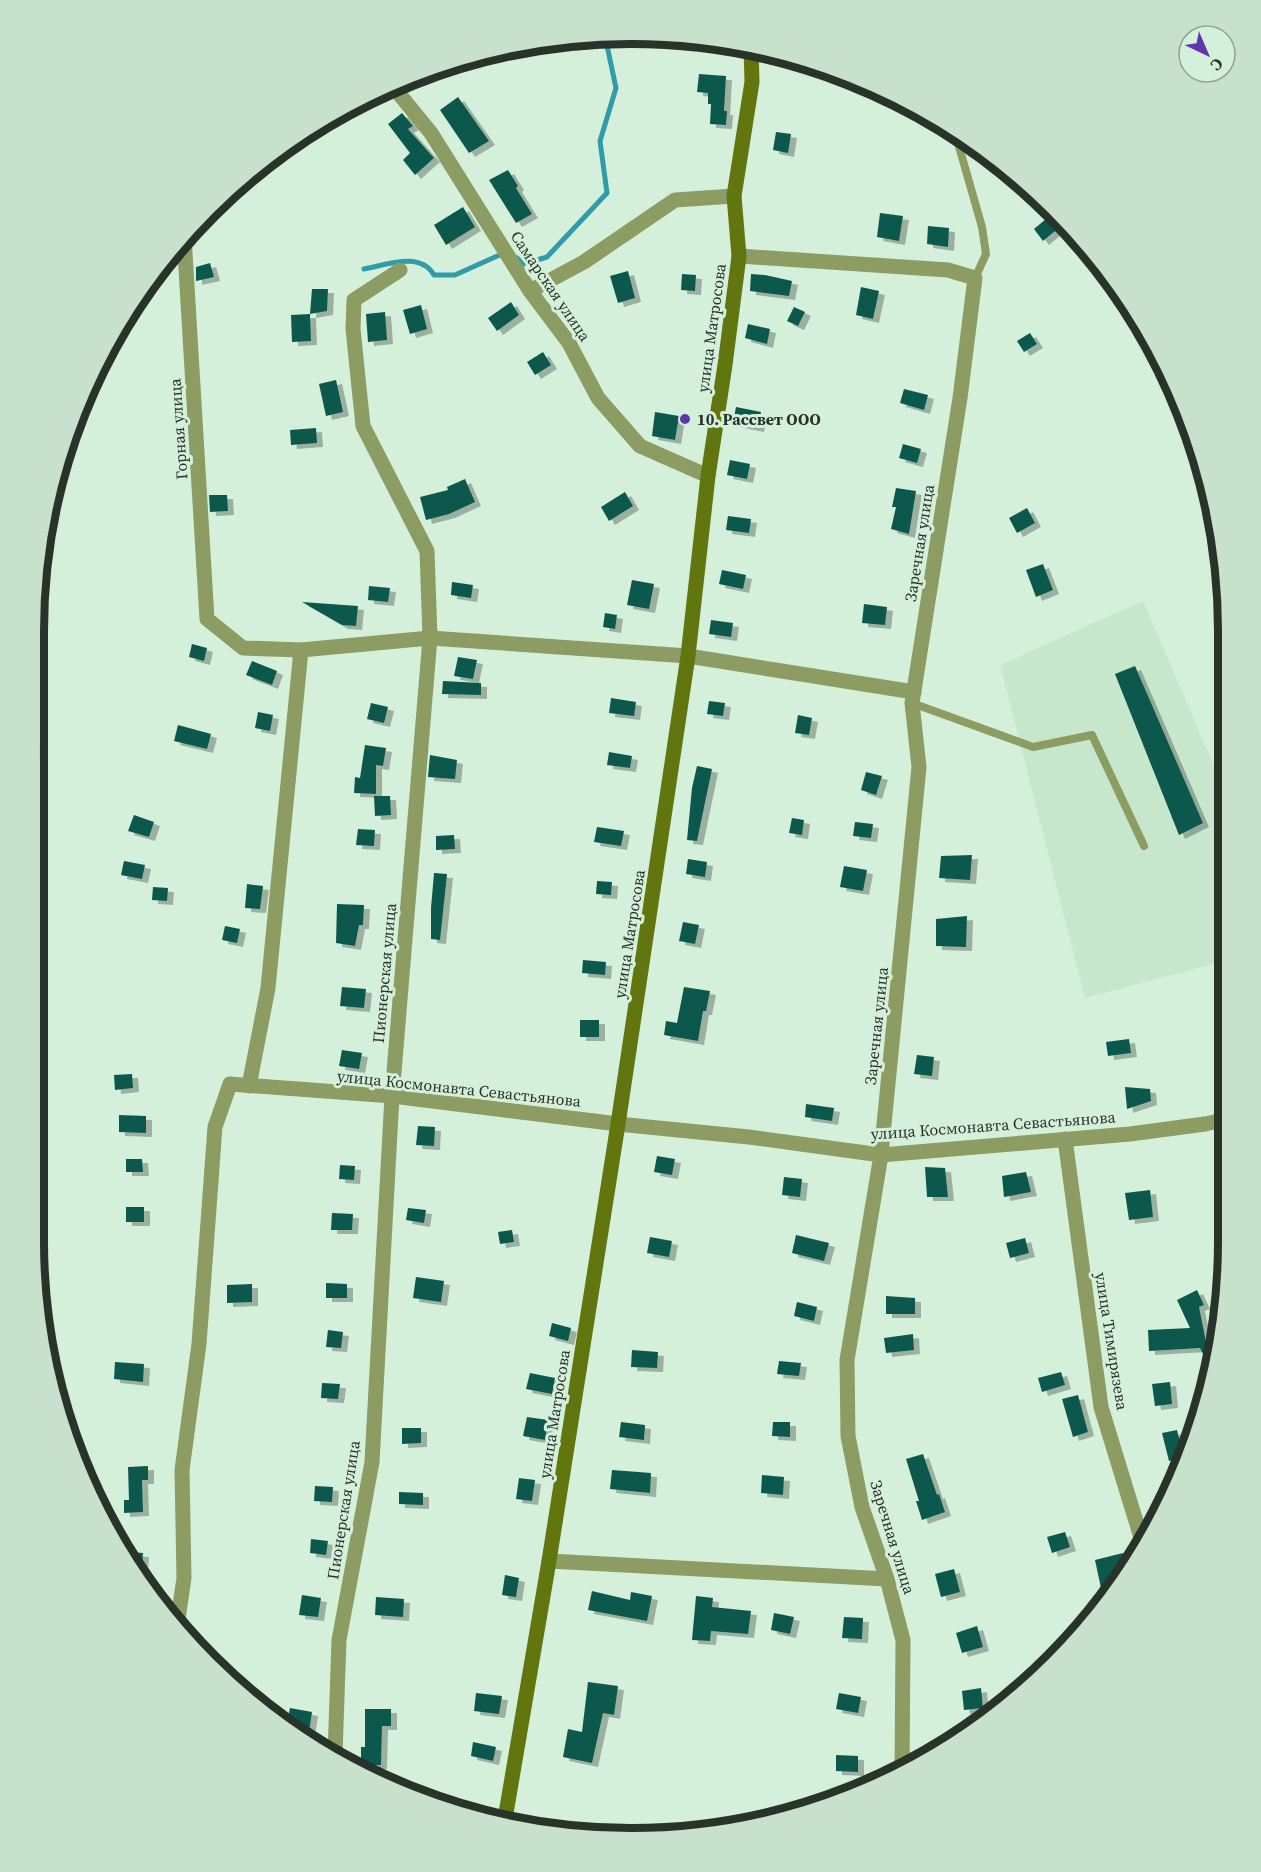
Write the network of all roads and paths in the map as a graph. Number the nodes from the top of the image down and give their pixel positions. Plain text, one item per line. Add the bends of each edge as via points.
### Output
1 (751, 57) edge
2 (397, 92) edge
3 (958, 143) edge
4 (734, 196) junction
5 (185, 248) edge
6 (739, 256) junction
7 (400, 270) dead end
8 (975, 278) junction
9 (530, 291) junction
10 (708, 476) junction
11 (430, 638) junction
12 (301, 650) junction
13 (688, 656) junction
14 (913, 697) junction
15 (1144, 846) dead end
16 (249, 1086) junction
17 (392, 1096) junction
18 (1218, 1121) edge
19 (618, 1124) junction
20 (1065, 1139) junction
21 (881, 1155) junction
22 (1140, 1534) edge
23 (549, 1561) junction
24 (887, 1579) junction
25 (178, 1616) edge
26 (335, 1749) edge
27 (902, 1762) edge
28 (506, 1815) edge

1 - 4 main road, улица Матросова via 752,82
2 - 9 street, Самарская улица via 430,133
3 - 8 lane, Заречная улица via 986,254
4 - 6 main road, улица Матросова
4 - 9 street via 675,200 584,262
5 - 12 street, Горная улица via 207,620 243,648
6 - 8 street via 948,270
6 - 10 main road, улица Матросова
7 - 11 street, Пионерская улица via 354,300 353,329 363,426 427,551
8 - 14 street, Заречная улица
9 - 10 street, Самарская улица via 569,343 598,398 639,446
10 - 13 main road, улица Матросова
11 - 12 street
11 - 13 street
11 - 17 street, Пионерская улица
12 - 16 street via 268,988
13 - 14 street
13 - 19 main road, улица Матросова
14 - 15 lane via 1033,747 1092,735
14 - 21 street, Заречная улица via 920,767
16 - 17 street, улица Космонавта Севастьянова
16 - 25 street, улица Космонавта Севастьянова via 230,1084 215,1127 199,1344 182,1470 184,1578
17 - 19 street, улица Космонавта Севастьянова
17 - 26 street, Пионерская улица via 372,1462 339,1640
18 - 20 street, улица Космонавта Севастьянова
19 - 21 street, улица Космонавта Севастьянова
19 - 23 main road, улица Матросова
20 - 21 street, улица Космонавта Севастьянова
20 - 22 street, улица Тимирязева via 1101,1407
21 - 24 street, Заречная улица via 847,1360 847,1382 848,1436 860,1497
23 - 24 street
23 - 28 main road, улица Матросова
24 - 27 street, Заречная улица via 903,1640

